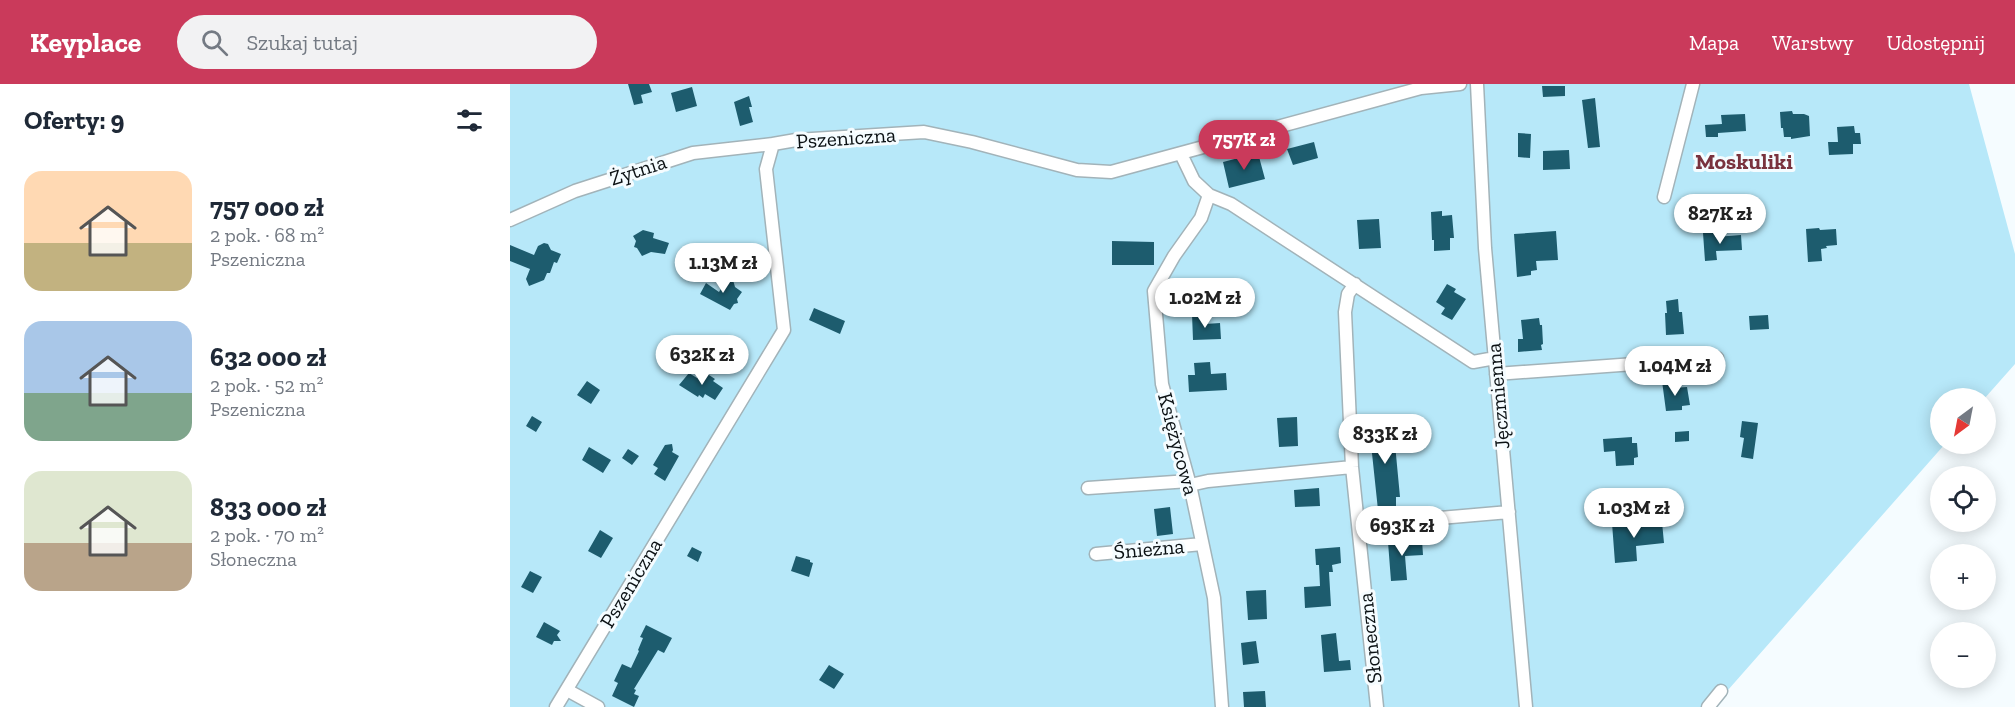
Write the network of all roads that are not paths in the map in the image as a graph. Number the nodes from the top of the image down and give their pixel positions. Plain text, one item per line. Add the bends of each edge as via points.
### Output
1 (1460, 84) edge
2 (1477, 84) edge
3 (1694, 84) edge
4 (773, 144) junction
5 (1180, 154) junction
6 (1209, 195) junction
7 (1664, 197) dead end
8 (510, 220) edge
9 (1354, 284) junction
10 (1495, 358) junction
11 (1717, 358) dead end
12 (1496, 374) junction
13 (1352, 467) junction
14 (1190, 483) junction
15 (1088, 488) dead end
16 (1509, 512) junction
17 (1359, 525) junction
18 (1202, 544) junction
19 (1096, 554) dead end
20 (567, 690) junction
21 (1721, 691) dead end
22 (556, 707) edge
23 (598, 707) edge
24 (1222, 707) edge
25 (1377, 707) edge
26 (1526, 707) edge
27 (1708, 707) edge

1 - 5 street, Pszeniczna via 1421,88
2 - 10 street, Jęczmienna
3 - 7 street
4 - 5 street, Pszeniczna via 924,132 1077,170 1111,172
4 - 8 street, Żytnia via 693,153 575,191
4 - 20 street, Pszeniczna via 766,169 784,330
5 - 6 street via 1194,181
6 - 9 street via 1231,204
6 - 14 street, Księżycowa via 1201,218 1154,291 1162,384
9 - 10 street via 1473,362
9 - 13 street, Słoneczna via 1345,312
10 - 12 street, Jęczmienna
11 - 12 street
12 - 16 street, Jęczmienna
13 - 14 street
13 - 17 street, Słoneczna
14 - 15 street
14 - 18 street, Księżycowa
16 - 17 street
16 - 26 street, Jęczmienna
17 - 25 street, Słoneczna
18 - 19 street, Śnieżna
18 - 24 street, Księżycowa via 1214,598
20 - 22 street, Pszeniczna
20 - 23 street
21 - 27 street

